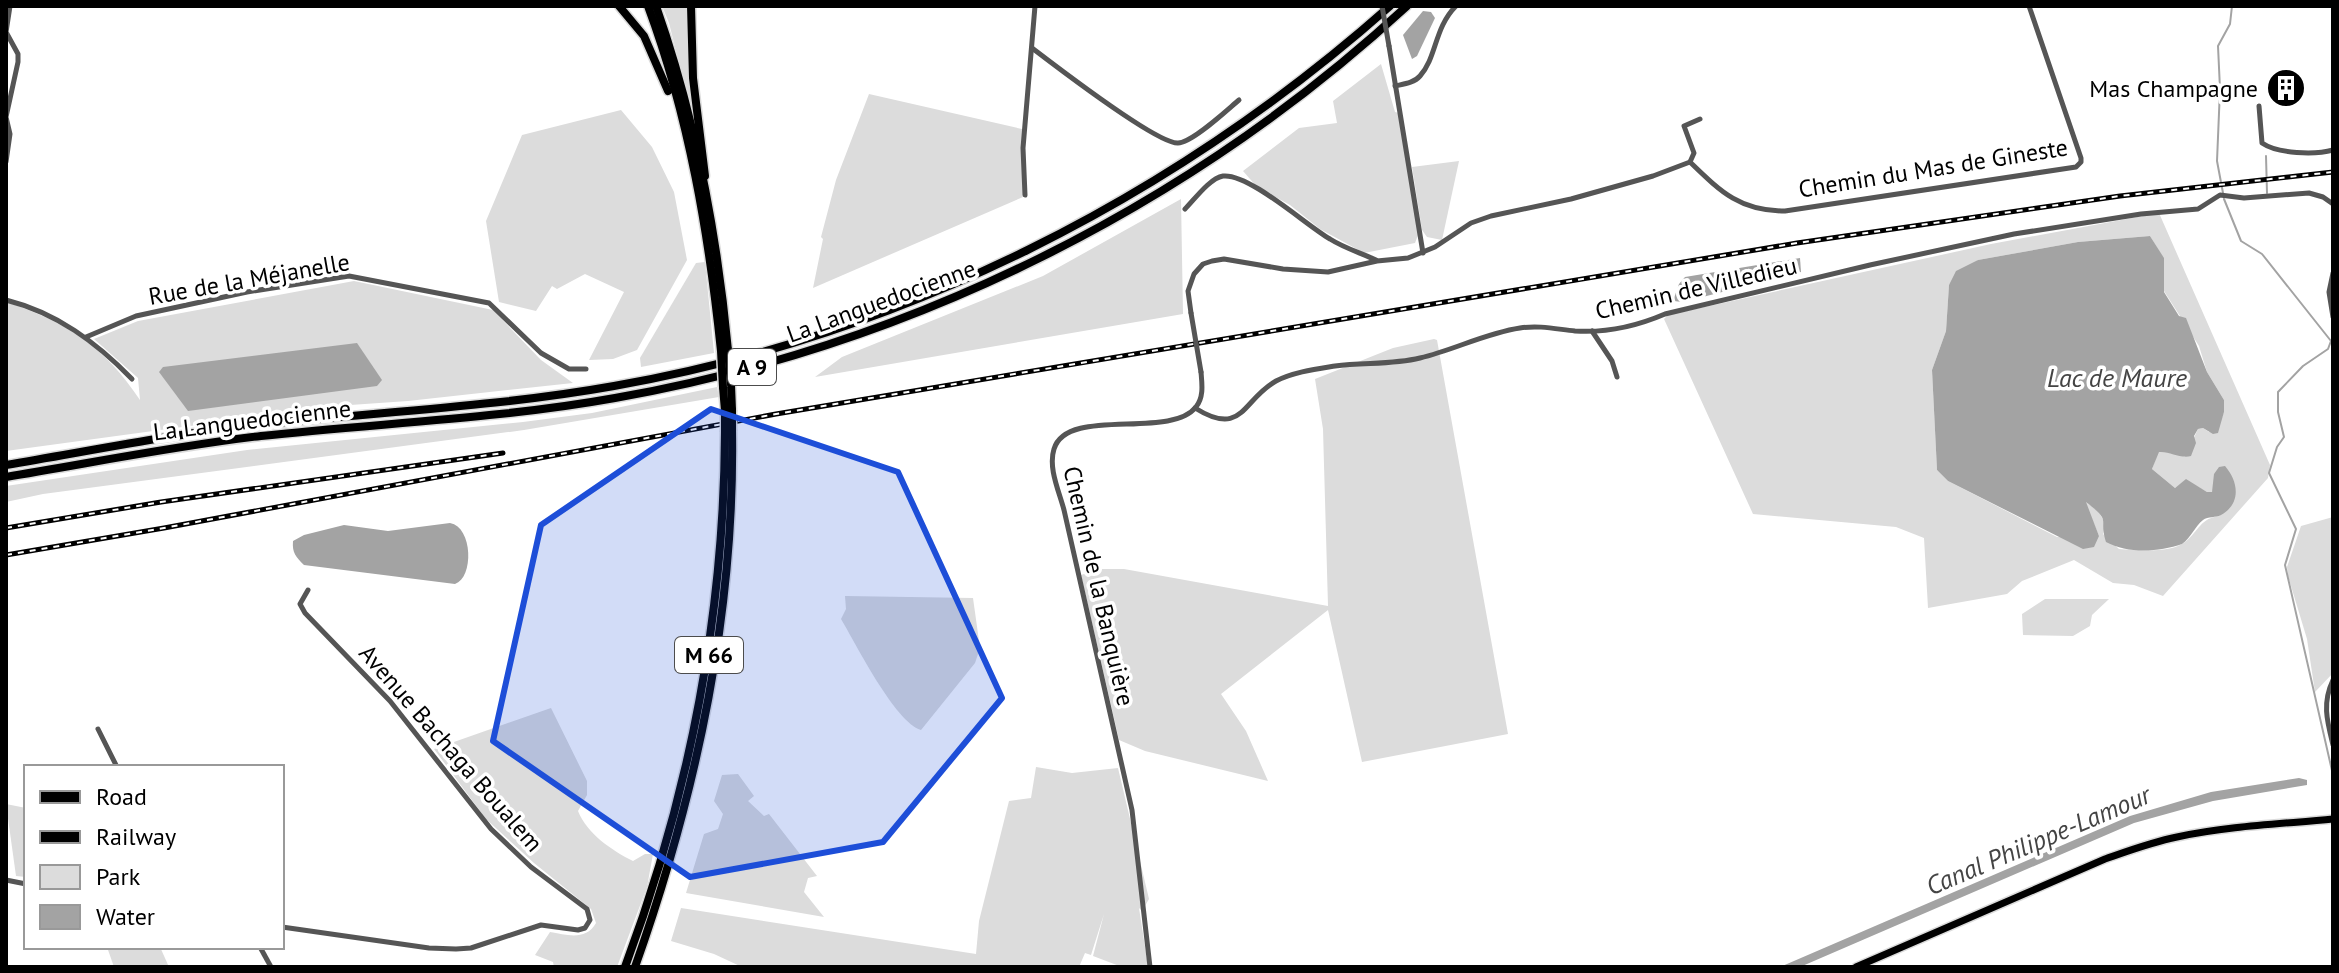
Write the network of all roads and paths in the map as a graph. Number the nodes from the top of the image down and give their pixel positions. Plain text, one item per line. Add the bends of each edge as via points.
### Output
1 (10, 6) edge
2 (619, 6) edge
3 (648, 6) edge
4 (656, 6) edge
5 (691, 6) edge
6 (1035, 6) edge
7 (1382, 6) edge
8 (1390, 6) edge
9 (1407, 6) edge
10 (1456, 6) edge
11 (2029, 6) edge
12 (1032, 48) junction
13 (1395, 86) junction
14 (1239, 100) dead end
15 (677, 105) junction
16 (2259, 106) dead end
17 (1700, 119) dead end
18 (2333, 150) edge
19 (6, 162) edge
20 (1690, 162) junction
21 (704, 184) junction
22 (1025, 195) dead end
23 (2333, 204) edge
24 (1185, 209) dead end
25 (1421, 237) junction
26 (1438, 245) junction
27 (1423, 253) junction
28 (1377, 261) junction
29 (2333, 273) edge
30 (6, 300) edge
31 (2333, 317) edge
32 (1592, 331) junction
33 (86, 337) junction
34 (725, 350) junction
35 (586, 369) dead end
36 (1617, 377) dead end
37 (132, 379) dead end
38 (1195, 408) junction
39 (729, 432) junction
40 (6, 465) edge
41 (6, 477) edge
42 (308, 590) dead end
43 (2333, 680) edge
44 (98, 729) dead end
45 (2333, 745) edge
46 (116, 765) edge
47 (2333, 819) edge
48 (284, 927) edge
49 (261, 949) edge
50 (271, 967) edge
51 (625, 967) edge
52 (635, 967) edge
53 (1150, 967) edge
54 (1856, 967) edge

1 - 19 street via 6,32 18,62 6,117
2 - 15 highway via 644,36
3 - 15 highway, M 66
4 - 21 highway, M 66 via 683,90
5 - 21 highway
6 - 12 street
7 - 13 street, bridge
8 - 40 highway, La Languedocienne / A 9 via 1254,115 1133,194 983,272 825,333 704,367 577,393 227,428
9 - 41 highway, La Languedocienne / A 9 via 1290,103 1148,199 986,284 840,340 714,377 578,404 236,439
10 - 13 street via 1444,18 1419,77
11 - 20 street, Chemin du Mas de Gineste via 2081,158 2076,167 1766,211 1738,202
12 - 14 street via 1125,116 1174,143 1187,140
12 - 22 street via 1023,148
13 - 25 street
15 - 34 highway, M 66
16 - 18 street via 2262,143 2300,151
17 - 20 street via 1684,126 1694,153
20 - 26 street via 1571,199 1491,216
21 - 34 highway, M 66 via 718,254
23 - 32 street, Chemin de Villedieu via 2309,193 2223,195 2198,209 2014,234
24 - 28 street via 1225,176 1278,201 1329,239
25 - 26 street
25 - 27 street
26 - 27 street
27 - 28 street
28 - 38 street, bridge via 1318,272 1224,259 1203,264 1188,291 1201,372
29 - 31 street
30 - 33 street via 39,310
32 - 36 street
32 - 38 street, Chemin de Villedieu via 1518,328 1408,360 1316,369 1275,382 1235,418 1220,420
33 - 35 street, Rue de la Méjanelle via 136,316 349,276 489,303 541,353 569,369
33 - 37 street
34 - 39 highway, M 66, bridge
38 - 53 street, Chemin de la Banquière via 1169,420 1076,430 1059,440 1053,452 1052,468 1132,810
39 - 51 highway, M 66 via 720,570 705,676 673,819
39 - 52 highway, M 66 via 728,570 713,676 680,822
42 - 48 street, Avenue Bachaga Boualem via 300,604 305,613 390,701 491,829 587,909 590,920 578,930 541,925 456,949
43 - 45 street via 2325,709
44 - 46 street
47 - 54 main road via 2217,830 2139,847
49 - 50 street

